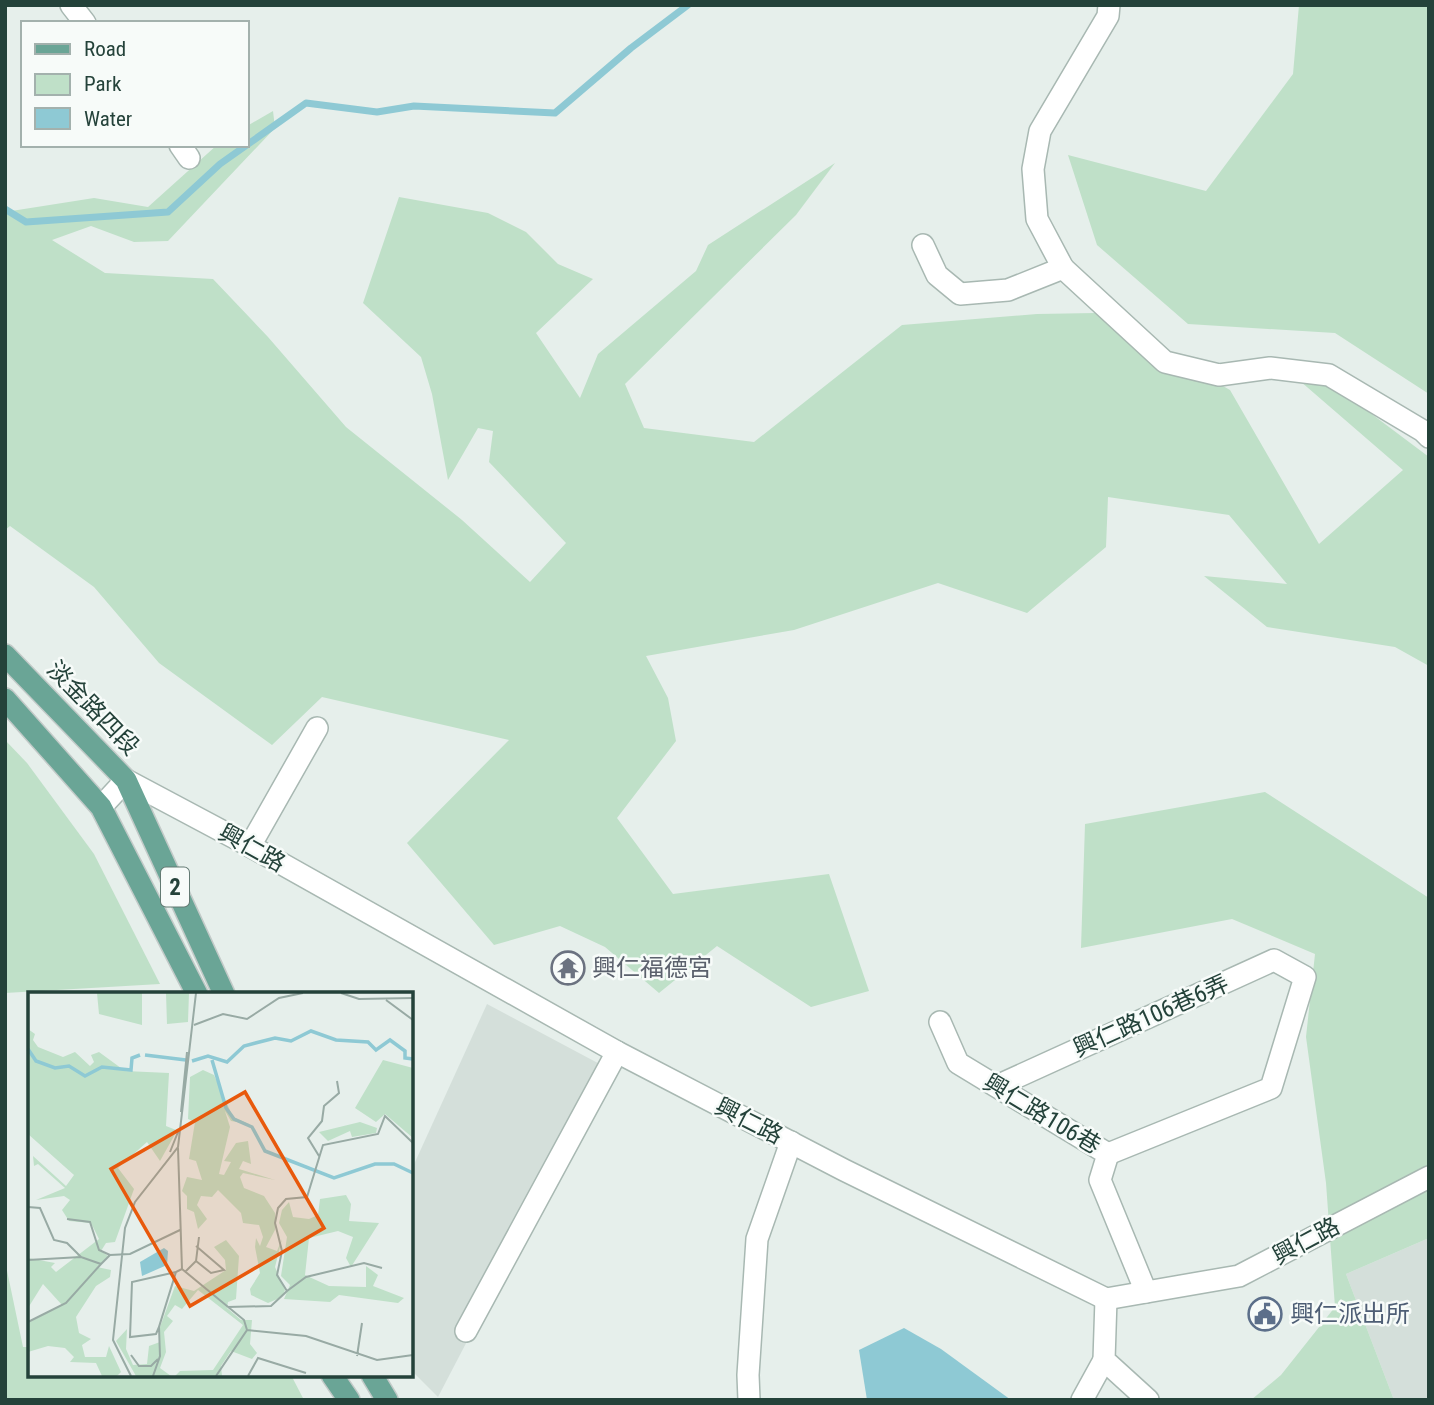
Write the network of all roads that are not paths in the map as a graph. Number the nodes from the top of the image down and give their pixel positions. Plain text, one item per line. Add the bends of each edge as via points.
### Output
1 (71, 5) edge
2 (1109, 5) edge
3 (83, 21) edge
4 (923, 245) dead end
5 (1063, 268) junction
6 (1429, 438) edge
7 (5, 655) edge
8 (5, 699) edge
9 (317, 727) dead end
10 (126, 780) junction
11 (101, 807) junction
12 (250, 846) junction
13 (196, 992) edge
14 (223, 992) edge
15 (940, 1022) dead end
16 (617, 1052) junction
17 (997, 1086) junction
18 (791, 1142) junction
19 (1108, 1154) junction
20 (1429, 1177) edge
21 (1146, 1292) junction
22 (1106, 1299) junction
23 (466, 1331) dead end
24 (1104, 1360) junction
25 (333, 1377) edge
26 (373, 1377) edge
27 (349, 1400) edge
28 (387, 1400) edge
29 (749, 1400) edge
30 (1083, 1400) edge
31 (1149, 1400) edge

1 - 3 street
2 - 5 street via 1108,16 1040,131 1033,169 1037,219
4 - 5 street via 937,275 960,294 1008,290
5 - 6 street via 1165,362 1219,375 1270,368 1329,375
7 - 10 main road, 淡金路四段 / 2
8 - 11 main road, 2
9 - 12 street
10 - 11 street
10 - 12 street, 興仁路
10 - 14 main road, 淡金路四段 / 2
11 - 13 main road, 2
12 - 16 street, 興仁路
15 - 17 street, 興仁路106巷 via 958,1063
16 - 18 street, 興仁路
16 - 23 street
17 - 19 street, 興仁路106巷
17 - 19 street, 興仁路106巷6弄 via 1274,960 1305,977 1272,1088
18 - 22 street, 興仁路
18 - 29 street via 757,1239
19 - 21 street, 興仁路106巷 via 1100,1180
20 - 21 street, 興仁路 via 1239,1276
21 - 22 street, 興仁路
22 - 24 street
24 - 30 street
24 - 31 street
25 - 27 main road
26 - 28 main road

